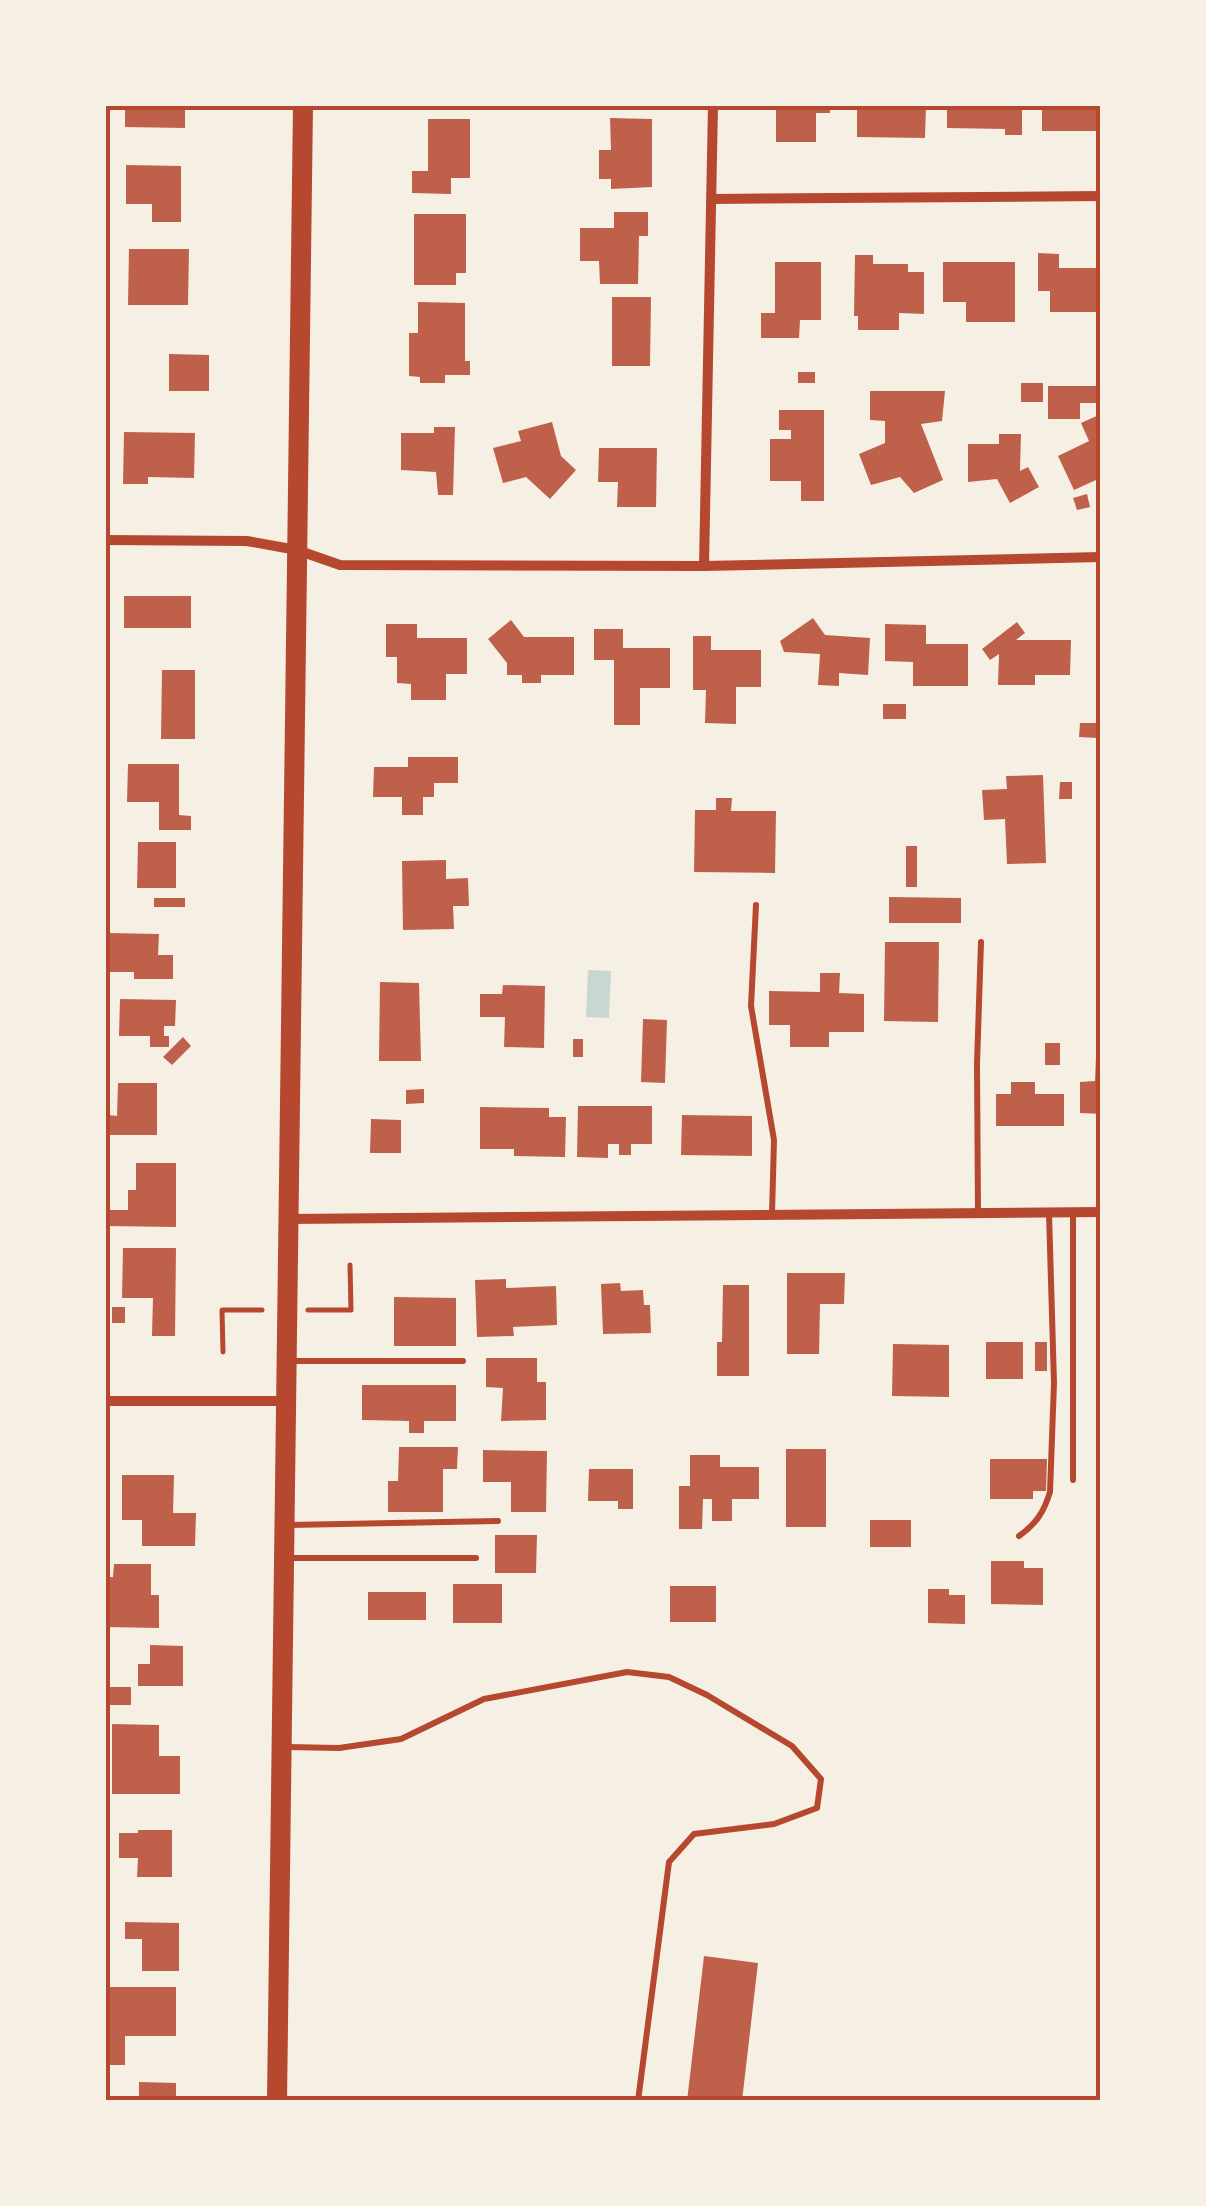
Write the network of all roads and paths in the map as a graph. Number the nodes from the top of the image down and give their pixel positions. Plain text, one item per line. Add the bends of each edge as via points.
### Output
1 (303, 105) edge
2 (713, 105) edge
3 (1101, 196) edge
4 (712, 198) junction
5 (105, 540) edge
6 (297, 550) junction
7 (1101, 557) edge
8 (704, 566) junction
9 (756, 905) dead end
10 (981, 942) dead end
11 (1101, 1212) edge
12 (1049, 1213) junction
13 (1073, 1213) junction
14 (978, 1214) junction
15 (772, 1216) junction
16 (288, 1220) junction
17 (350, 1265) dead end
18 (222, 1310) dead end
19 (350, 1310) dead end
20 (223, 1352) dead end
21 (287, 1361) junction
22 (463, 1361) dead end
23 (105, 1401) edge
24 (286, 1401) junction
25 (1073, 1480) dead end
26 (498, 1521) dead end
27 (285, 1525) junction
28 (1019, 1536) dead end
29 (284, 1558) junction
30 (476, 1558) dead end
31 (282, 1747) junction
32 (277, 2101) edge
33 (638, 2101) edge

1 - 6 main road
2 - 4 street
3 - 4 street
4 - 8 street
5 - 6 street via 246,541
6 - 8 street via 340,565
6 - 16 main road
7 - 8 street
9 - 15 lane via 750,1006 774,1140
10 - 14 lane
11 - 13 street
12 - 13 street
12 - 14 street
12 - 28 lane via 1050,1492 1034,1525
13 - 25 lane
14 - 15 street
15 - 16 street
16 - 21 main road
17 - 19 path
18 - 20 path
21 - 22 lane
21 - 24 main road
23 - 24 street
24 - 27 main road
26 - 27 lane
27 - 29 main road
29 - 30 lane
29 - 31 main road
31 - 32 main road
31 - 33 lane via 339,1748 401,1738 484,1699 627,1672 668,1677 792,1746 821,1779 817,1808 774,1824 694,1834 668,1862

